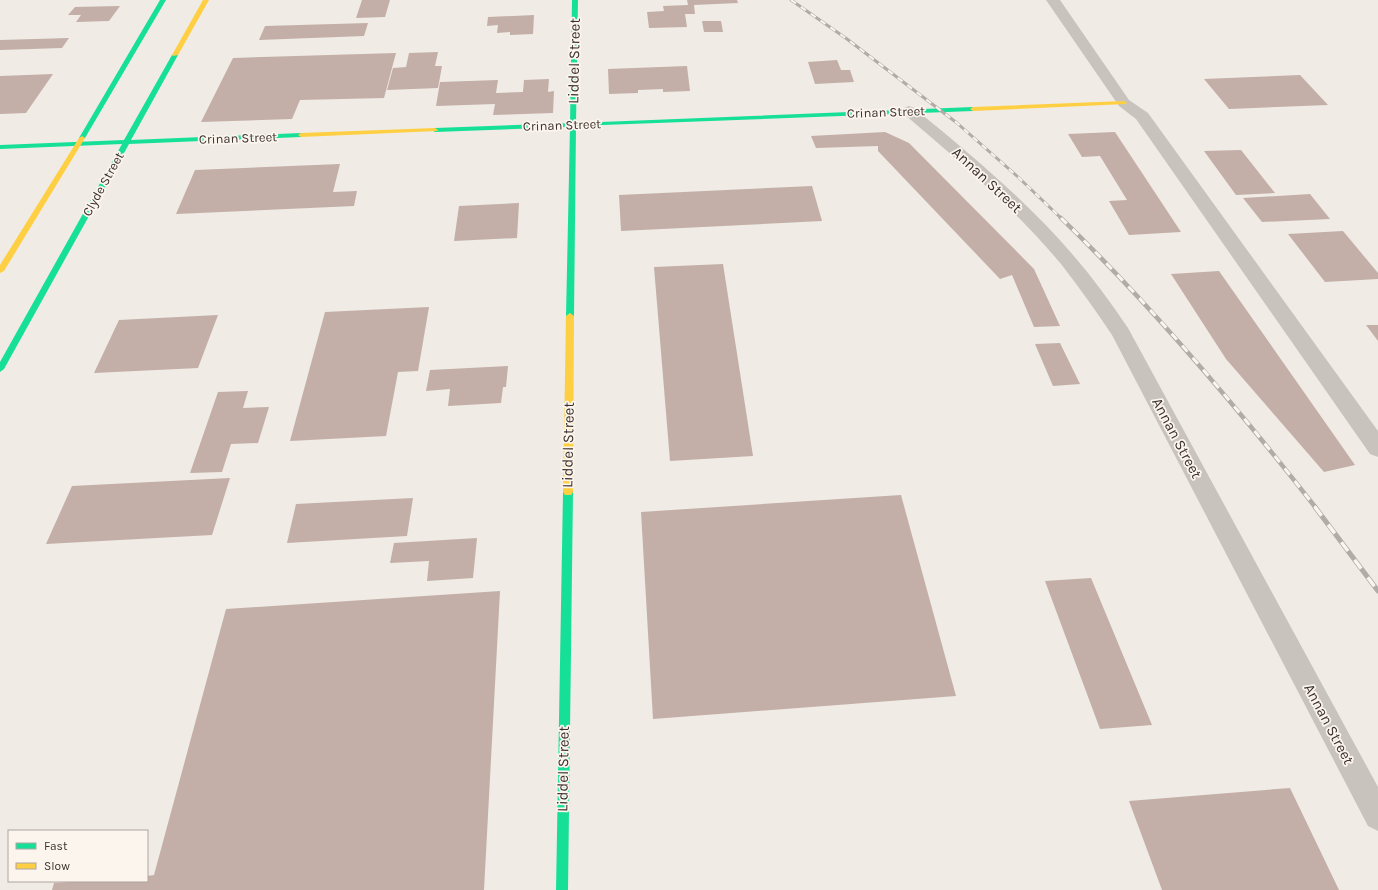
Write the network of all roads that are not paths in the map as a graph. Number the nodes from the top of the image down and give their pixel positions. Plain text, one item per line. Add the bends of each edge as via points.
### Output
1 (163, 0) edge
2 (206, 0) edge
3 (575, 0) edge
4 (1052, 0) edge
5 (1124, 103) junction
6 (909, 112) junction
7 (573, 124) junction
8 (126, 142) junction
9 (79, 144) junction
10 (0, 147) edge
11 (0, 271) edge
12 (0, 369) edge
13 (1378, 448) edge
14 (1378, 816) edge
15 (562, 890) edge

1 - 9 main road
2 - 8 main road, Clyde Street
3 - 7 main road, Liddel Street
4 - 5 street
5 - 6 main road, Crinan Street
5 - 13 street via 1142,116
6 - 7 main road, Crinan Street
6 - 14 street, Annan Street via 993,184 1047,238 1086,283 1121,333
7 - 8 main road, Crinan Street
7 - 15 main road, Liddel Street
8 - 9 main road, Crinan Street
8 - 12 main road, Clyde Street
9 - 10 main road, Crinan Street
9 - 11 main road

